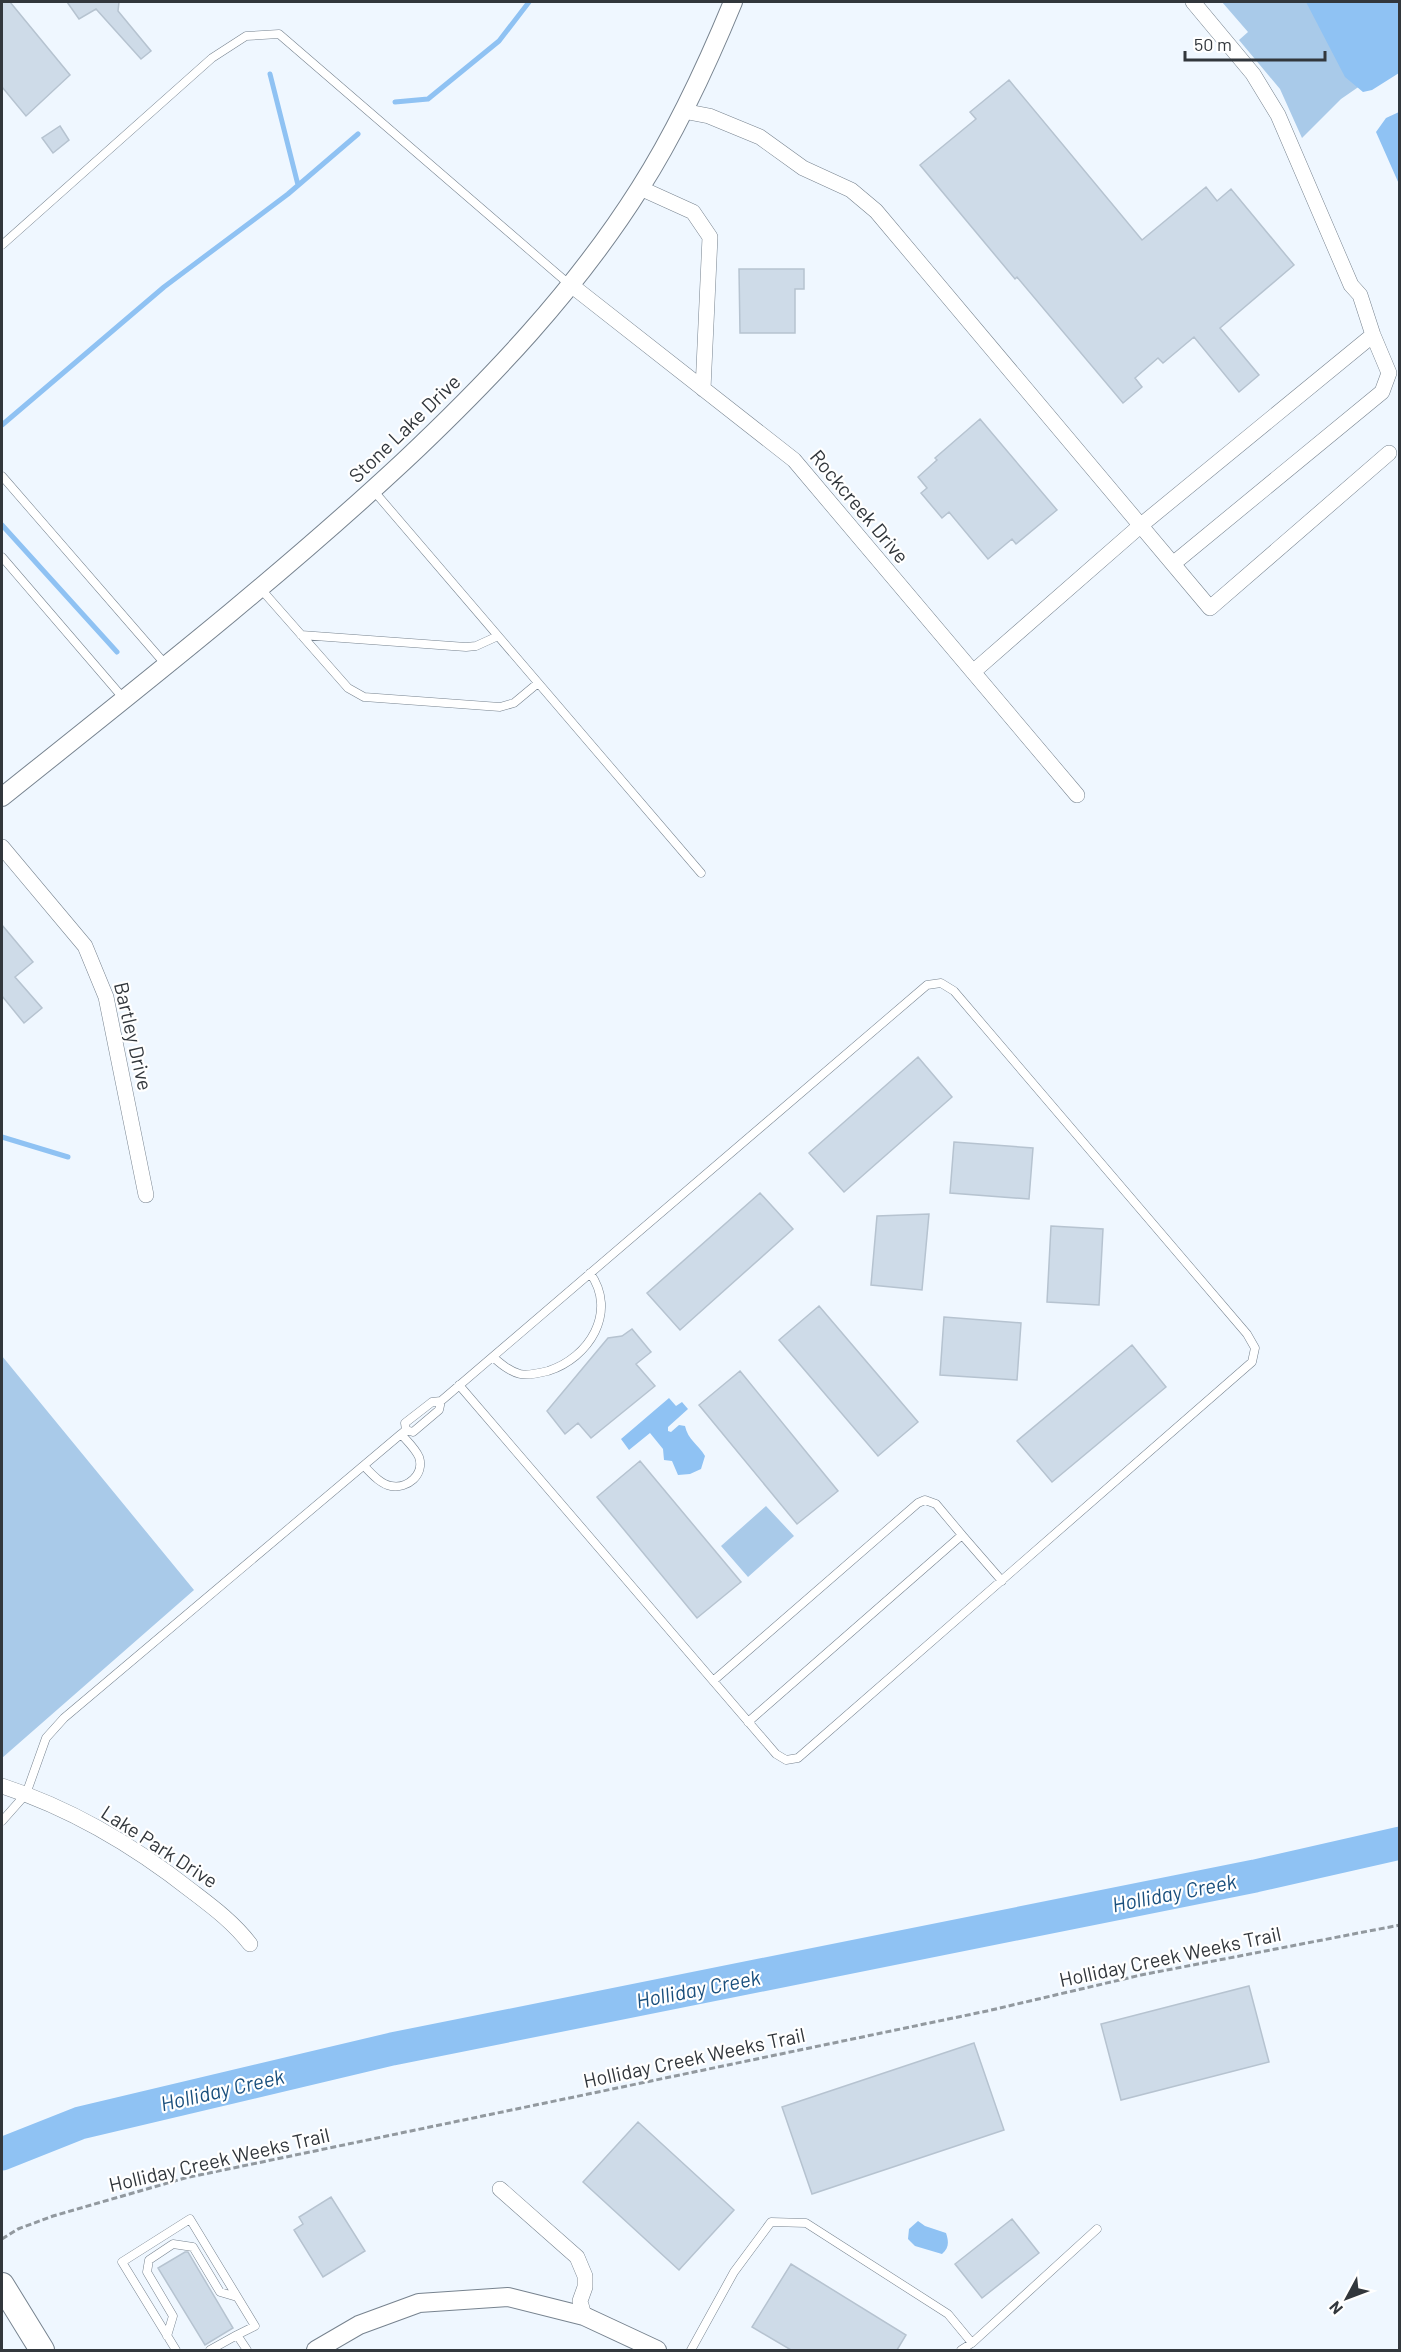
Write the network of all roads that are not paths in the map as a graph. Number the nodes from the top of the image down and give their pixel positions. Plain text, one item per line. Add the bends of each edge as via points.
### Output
1 (733, 2) edge
2 (1193, 2) edge
3 (683, 111) junction
4 (640, 188) junction
5 (2, 245) edge
6 (571, 285) junction
7 (1373, 335) junction
8 (703, 389) junction
9 (1389, 453) dead end
10 (2, 477) edge
11 (373, 490) junction
12 (1140, 526) junction
13 (2, 557) edge
14 (1174, 563) junction
15 (260, 588) junction
16 (301, 635) junction
17 (498, 636) junction
18 (167, 666) junction
19 (973, 672) junction
20 (538, 683) junction
21 (124, 699) junction
22 (1077, 795) dead end
23 (2, 797) edge
24 (2, 847) edge
25 (701, 873) dead end
26 (146, 1195) dead end
27 (590, 1273) junction
28 (493, 1357) junction
29 (459, 1385) junction
30 (404, 1432) junction
31 (364, 1466) junction
32 (962, 1535) junction
33 (1002, 1581) junction
34 (713, 1681) junction
35 (748, 1722) junction
36 (2, 1786) edge
37 (26, 1794) junction
38 (2, 1821) edge
39 (250, 1944) dead end
40 (500, 2188) dead end
41 (1097, 2229) dead end
42 (2, 2285) edge
43 (237, 2297) junction
44 (584, 2316) junction
45 (237, 2335) junction
46 (167, 2336) junction
47 (972, 2343) junction
48 (42, 2350) edge
49 (176, 2350) edge
50 (210, 2350) edge
51 (247, 2350) edge
52 (316, 2350) edge
53 (657, 2350) edge
54 (692, 2350) edge
55 (961, 2350) edge

1 - 3 street, Stone Lake Drive
2 - 7 street via 1253,74 1278,115 1351,285 1360,295
3 - 4 street, Stone Lake Drive
3 - 12 street via 709,116 760,137 803,168 851,190 876,211
4 - 6 street, Stone Lake Drive
4 - 8 street via 693,212 710,237
5 - 6 lane via 212,58 246,36 279,34
6 - 8 street, Rockcreek Drive
6 - 11 street, Stone Lake Drive via 458,410
7 - 12 street
7 - 14 street via 1389,373 1382,392
8 - 19 street, Rockcreek Drive via 794,460
9 - 14 street via 1210,608
10 - 18 lane
11 - 15 street, Stone Lake Drive
11 - 17 lane
12 - 14 street
12 - 19 street
13 - 21 lane
15 - 16 lane
15 - 18 street, Stone Lake Drive
16 - 17 lane via 466,647
16 - 20 lane via 348,688 364,697 500,707 514,703
17 - 20 lane
18 - 21 street, Stone Lake Drive
19 - 22 street, Rockcreek Drive
20 - 25 lane
21 - 23 street, Stone Lake Drive
24 - 26 street, Bartley Drive via 86,946 106,998
27 - 28 lane
27 - 28 lane via 602,1301 594,1333 574,1358 540,1373 521,1374
27 - 33 lane via 927,985 941,983 954,991 1255,1348 1252,1362
28 - 29 lane
29 - 30 lane via 405,1423
29 - 34 lane
30 - 31 lane
30 - 31 lane via 419,1459 419,1472 412,1481 390,1486
31 - 37 lane via 64,1718 46,1738
32 - 33 lane
32 - 34 lane via 936,1504 925,1500 918,1503
32 - 35 lane
33 - 35 lane via 798,1758 786,1760 776,1754
34 - 35 lane
36 - 37 street, Lake Park Drive
37 - 38 lane
37 - 39 street, Lake Park Drive via 127,1845 225,1917
40 - 44 street via 577,2257 585,2276 580,2301
41 - 47 lane
42 - 48 main road
43 - 45 lane via 255,2326
43 - 46 lane via 220,2292 193,2247 173,2244 149,2260 147,2272 173,2316
43 - 46 lane via 190,2219 122,2262
44 - 52 street via 508,2297 418,2303 359,2325
44 - 53 street
45 - 50 lane
45 - 51 lane
46 - 49 lane
47 - 54 lane via 948,2314 806,2223 771,2222 734,2272
47 - 55 lane

